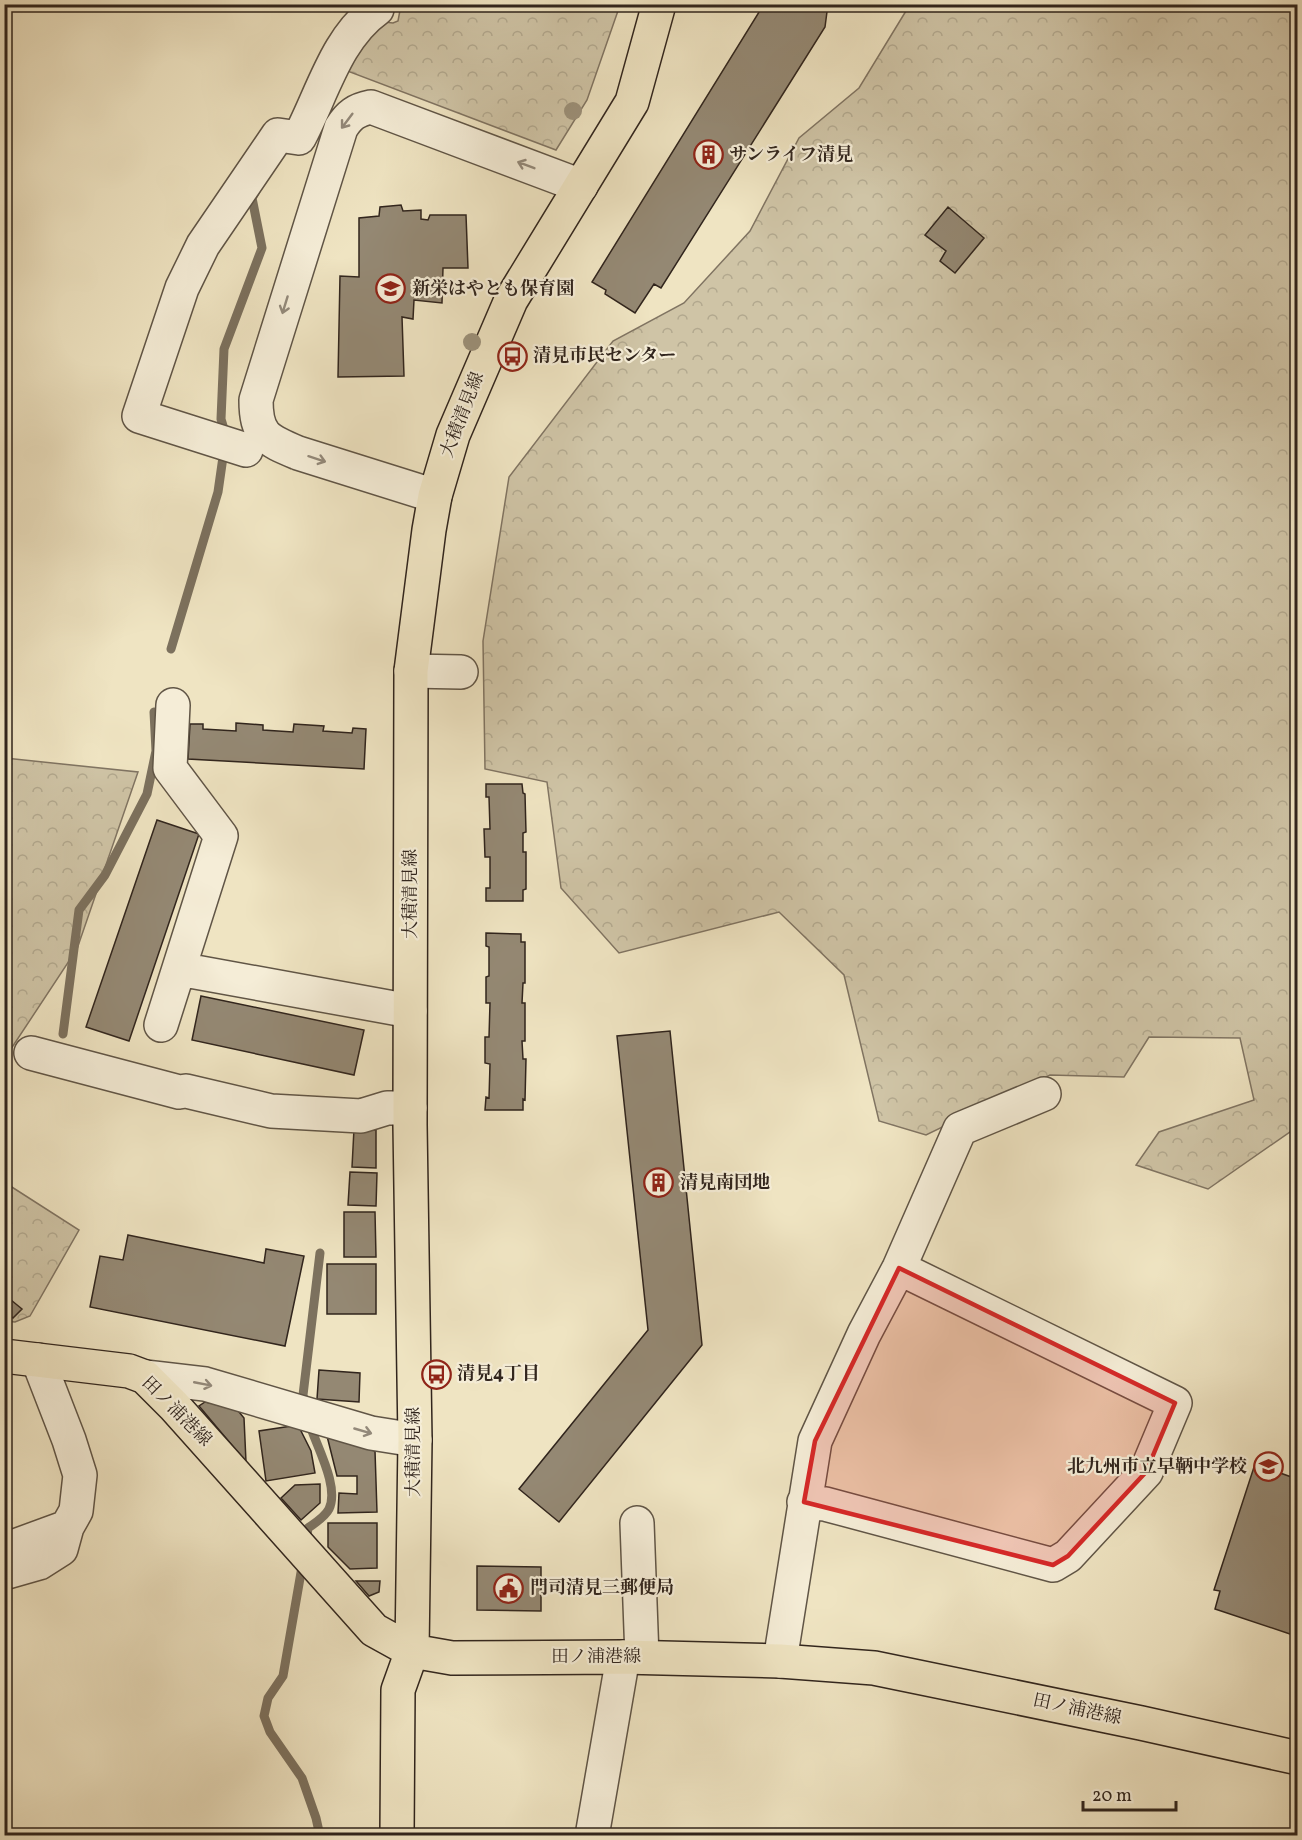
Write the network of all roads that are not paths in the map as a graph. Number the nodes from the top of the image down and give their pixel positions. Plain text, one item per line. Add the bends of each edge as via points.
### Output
1 (378, 4) edge
2 (659, 4) edge
3 (580, 186) junction
4 (246, 450) dead end
5 (435, 496) junction
6 (411, 671) junction
7 (461, 672) dead end
8 (173, 705) dead end
9 (179, 969) junction
10 (410, 1011) junction
11 (161, 1025) dead end
12 (31, 1053) dead end
13 (1044, 1094) dead end
14 (410, 1108) junction
15 (899, 1268) junction
16 (4, 1356) edge
17 (38, 1360) junction
18 (145, 1377) junction
19 (415, 1440) junction
20 (804, 1503) junction
21 (637, 1523) dead end
22 (67, 1527) junction
23 (4, 1550) edge
24 (4, 1573) edge
25 (411, 1651) junction
26 (632, 1657) junction
27 (780, 1662) junction
28 (1298, 1758) edge
29 (397, 1836) edge
30 (592, 1836) edge

1 - 4 street via 337,57 299,138 278,135 203,245 182,288 139,416
2 - 3 main road, 大積清見線 via 632,102
3 - 5 main road, 大積清見線 via 511,300 453,435
3 -> 5 street via 372,107 347,117 341,128 256,400 260,431 276,444 298,453
5 - 6 main road, 大積清見線
6 - 7 street
6 - 10 main road, 大積清見線
8 - 9 street via 170,768 221,837
9 - 10 street
9 - 11 street
10 - 14 main road, 大積清見線
12 - 14 street via 179,1092 271,1111 361,1116 387,1108
13 - 15 street via 960,1129
14 - 19 main road, 大積清見線
15 - 20 street via 815,1441
15 - 20 street via 1174,1403 1146,1472 1068,1556 1053,1565 825,1504
16 - 17 main road, 田ノ浦港線
17 - 18 main road, 田ノ浦港線 via 129,1371
17 - 22 street via 80,1475 76,1511
18 -> 19 street via 205,1384 371,1433
18 - 25 main road, 田ノ浦港線 via 374,1630
19 - 25 main road, 大積清見線
20 - 27 street
21 - 26 street
22 - 23 street
22 - 24 street via 62,1549 39,1563
25 - 26 main road, 田ノ浦港線 via 452,1658
25 - 29 main road, 大積清見線 via 398,1690
26 - 27 main road, 田ノ浦港線
26 - 30 street
27 - 28 main road, 田ノ浦港線 via 873,1668

